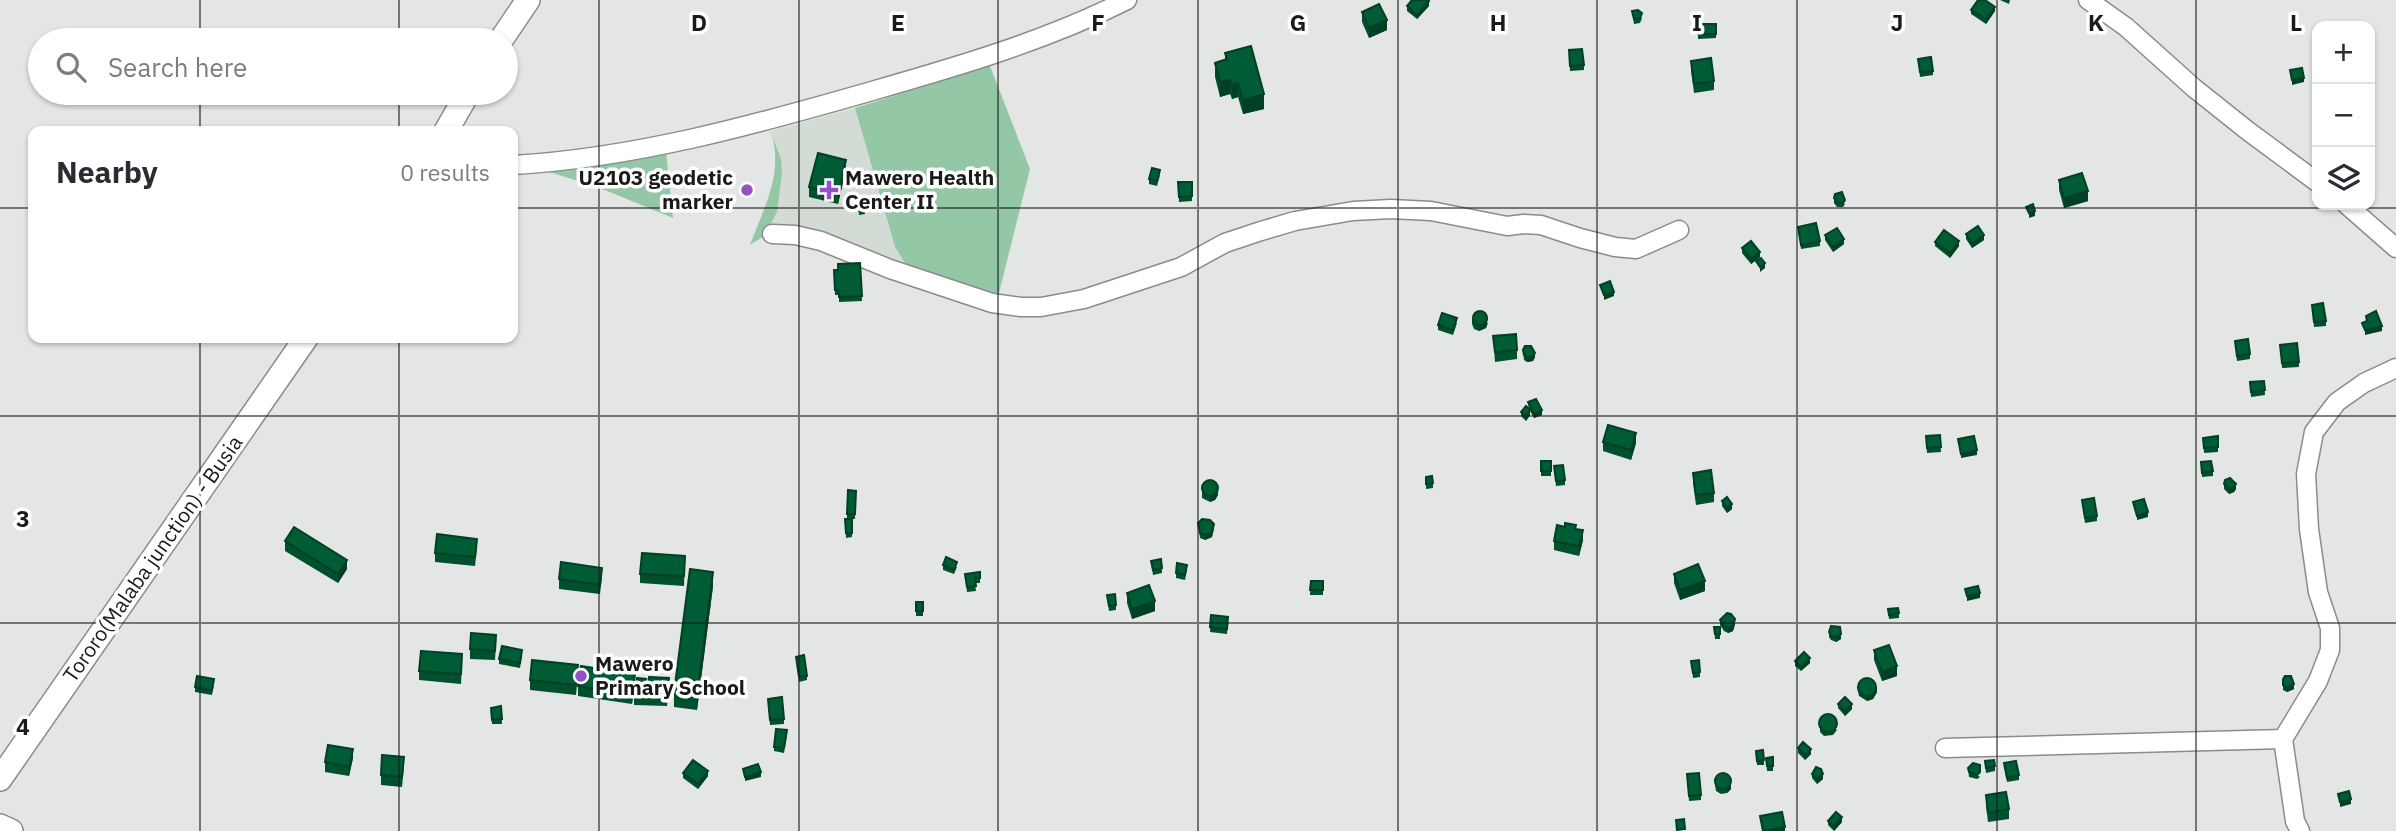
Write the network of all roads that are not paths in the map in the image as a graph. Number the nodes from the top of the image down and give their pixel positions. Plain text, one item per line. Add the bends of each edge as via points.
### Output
1 (528, 0) edge
2 (1127, 0) edge
3 (2088, 0) edge
4 (509, 28) edge
5 (461, 105) edge
6 (449, 126) edge
7 (518, 165) edge
8 (2312, 178) edge
9 (2353, 210) edge
10 (1679, 230) dead end
11 (772, 234) dead end
12 (2396, 248) edge
13 (303, 343) edge
14 (2396, 368) edge
15 (2283, 739) junction
16 (1945, 748) dead end
17 (0, 779) edge
18 (0, 826) edge
19 (11, 831) edge
20 (2300, 831) edge

1 - 4 main road
2 - 7 street via 1000,52 805,110 693,139
3 - 8 street
5 - 6 main road
9 - 12 street
10 - 11 street via 1636,249 1580,239 1541,225 1507,226 1431,211 1353,211 1261,230 1181,267 1084,299 1031,307 992,303 821,241
13 - 17 main road, Tororo(Malaba junction) - Busia
14 - 15 street via 2337,402 2315,432 2306,474 2309,529 2316,580 2330,628 2330,650 2318,681
15 - 16 street
15 - 20 street
18 - 19 main road

